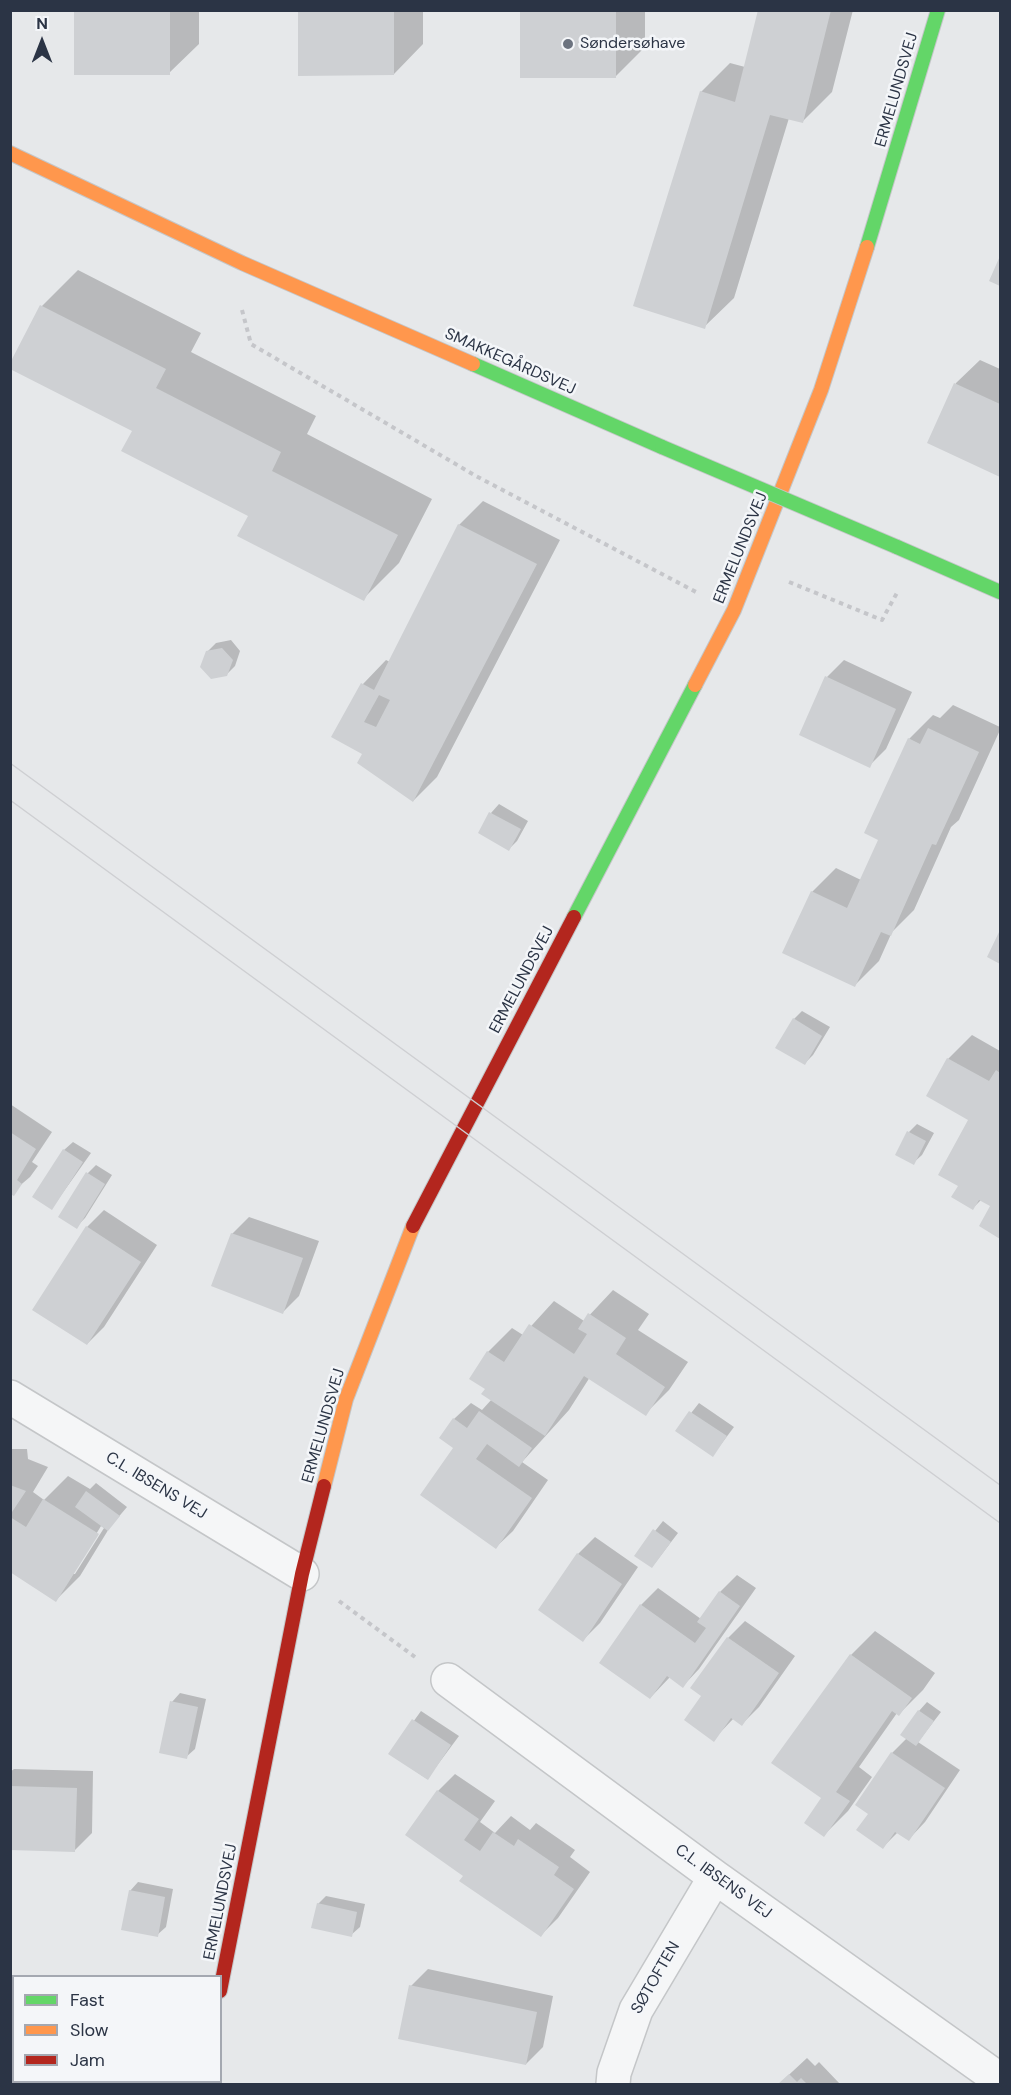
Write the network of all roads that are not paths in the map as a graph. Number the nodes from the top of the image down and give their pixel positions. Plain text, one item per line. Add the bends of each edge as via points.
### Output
1 (938, 10) edge
2 (10, 153) edge
3 (1000, 592) edge
4 (10, 1397) edge
5 (302, 1574) junction
6 (448, 1680) road end
7 (715, 1877) junction
8 (222, 1981) edge
9 (1000, 2080) edge
10 (614, 2085) edge

1 - 5 street, ERMELUNDSVEJ via 821,390 753,566 734,610 413,1226 346,1399
2 - 3 street, SMAKKEGÅRDSVEJ, bridge via 242,263
4 - 5 street, C.L. IBSENS VEJ
5 - 8 street, ERMELUNDSVEJ
6 - 7 street, C.L. IBSENS VEJ
7 - 9 street, C.L. IBSENS VEJ
7 - 10 street, SØTOFTEN via 636,2010 614,2073

